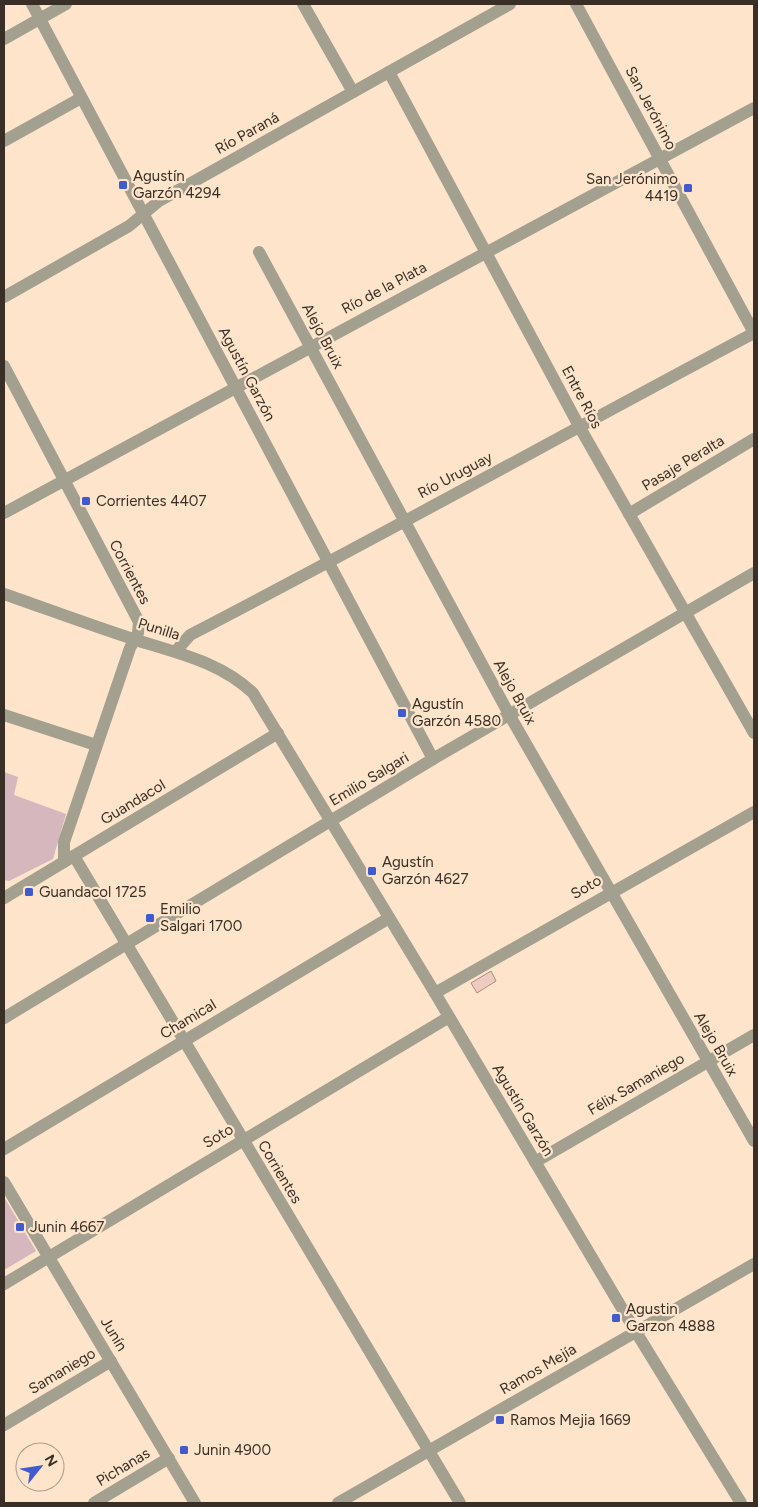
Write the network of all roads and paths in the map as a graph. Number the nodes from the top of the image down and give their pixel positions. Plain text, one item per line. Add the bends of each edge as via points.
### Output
1 (32, 4) edge
2 (66, 4) edge
3 (303, 4) edge
4 (510, 4) edge
5 (576, 4) edge
6 (40, 19) junction
7 (4, 39) edge
8 (389, 72) junction
9 (353, 92) junction
10 (81, 98) junction
11 (754, 108) edge
12 (4, 142) edge
13 (661, 159) junction
14 (144, 214) junction
15 (486, 251) junction
16 (259, 252) dead end
17 (4, 296) edge
18 (754, 333) edge
19 (311, 346) junction
20 (4, 366) edge
21 (236, 388) junction
22 (579, 426) junction
23 (754, 439) edge
24 (65, 481) junction
25 (4, 513) edge
26 (629, 514) junction
27 (404, 521) junction
28 (329, 563) junction
29 (754, 573) edge
30 (4, 594) edge
31 (684, 614) junction
32 (134, 639) junction
33 (176, 651) junction
34 (4, 715) edge
35 (510, 716) junction
36 (278, 733) junction
37 (754, 733) edge
38 (96, 745) junction
39 (433, 759) junction
40 (754, 812) edge
41 (331, 821) junction
42 (69, 859) junction
43 (610, 892) junction
44 (6, 894) edge
45 (390, 918) junction
46 (127, 945) junction
47 (435, 993) junction
48 (449, 1017) junction
49 (4, 1018) edge
50 (754, 1036) edge
51 (184, 1041) junction
52 (707, 1062) junction
53 (243, 1140) junction
54 (754, 1141) edge
55 (4, 1149) edge
56 (535, 1162) junction
57 (4, 1182) edge
58 (48, 1257) junction
59 (754, 1264) edge
60 (4, 1284) edge
61 (636, 1332) junction
62 (111, 1361) junction
63 (4, 1425) edge
64 (427, 1451) junction
65 (169, 1458) junction
66 (94, 1503) edge
67 (195, 1503) edge
68 (338, 1503) edge
69 (460, 1503) edge
70 (741, 1503) edge

1 - 6 street, Agustín Garzón
2 - 6 street
3 - 9 street
4 - 8 street, Río Paraná
5 - 13 street, San Jerónimo
6 - 7 street
6 - 10 street, Agustín Garzón
8 - 9 street, Río Paraná
8 - 15 street, Entre Ríos
9 - 14 street, Río Paraná via 159,201
10 - 12 street
10 - 14 street, Agustín Garzón
11 - 13 street, Río de la Plata
13 - 15 street, Río de la Plata
13 - 18 street, San Jerónimo
14 - 17 street, Río Paraná via 129,226
14 - 21 street, Agustín Garzón
15 - 19 street, Río de la Plata
15 - 22 street, Entre Ríos
16 - 19 street, Alejo Bruix
18 - 22 street, Río Uruguay
19 - 21 street, Río de la Plata
19 - 27 street, Alejo Bruix
20 - 24 street, Corrientes
21 - 24 street, Río de la Plata
21 - 28 street, Agustín Garzón
22 - 26 street, Entre Ríos
22 - 27 street, Río Uruguay
23 - 26 street, Pasaje Peralta
24 - 25 street, Río de la Plata
24 - 32 street, Corrientes via 139,622
26 - 31 street, Entre Ríos
27 - 28 street, Río Uruguay
27 - 35 street, Alejo Bruix
28 - 33 street, Río Uruguay via 190,635
28 - 39 street, Agustín Garzón
29 - 31 street, Emilio Salgari
30 - 32 street, Punilla
31 - 35 street, Emilio Salgari
31 - 37 street, Entre Ríos
32 - 33 street, Punilla
32 - 38 street, Corrientes
33 - 36 street, Punilla via 229,673 242,683 253,693
34 - 38 street
35 - 39 street, Emilio Salgari
35 - 43 street, Alejo Bruix
36 - 41 street, Agustín Garzón
36 - 42 street, Guandacol
38 - 42 street, Corrientes via 64,842
39 - 41 street, Emilio Salgari
40 - 43 street, Soto
41 - 45 street, Agustín Garzón
41 - 46 street, Emilio Salgari
42 - 44 street, Guandacol
42 - 46 street, Corrientes
43 - 47 street, Soto
43 - 52 street, Alejo Bruix
45 - 47 street, Agustín Garzón
45 - 51 street, Chamical
46 - 49 street, Emilio Salgari
46 - 51 street, Corrientes
47 - 48 street, Agustín Garzón
48 - 53 street, Soto
48 - 56 street, Agustín Garzón
50 - 52 street, Félix Samaniego
51 - 53 street, Corrientes
51 - 55 street, Chamical
52 - 54 street, Alejo Bruix
52 - 56 street, Félix Samaniego
53 - 58 street, Soto
53 - 64 street, Corrientes
56 - 61 street, Agustín Garzón
57 - 58 street, Junín
58 - 60 street, Soto
58 - 62 street, Junín
59 - 61 street, Ramos Mejía
61 - 64 street, Ramos Mejía
61 - 70 street, Agustín Garzón
62 - 63 street, Samaniego
62 - 65 street, Junín
64 - 68 street, Ramos Mejía
64 - 69 street, Corrientes
65 - 66 street, Pichanas
65 - 67 street, Junín

